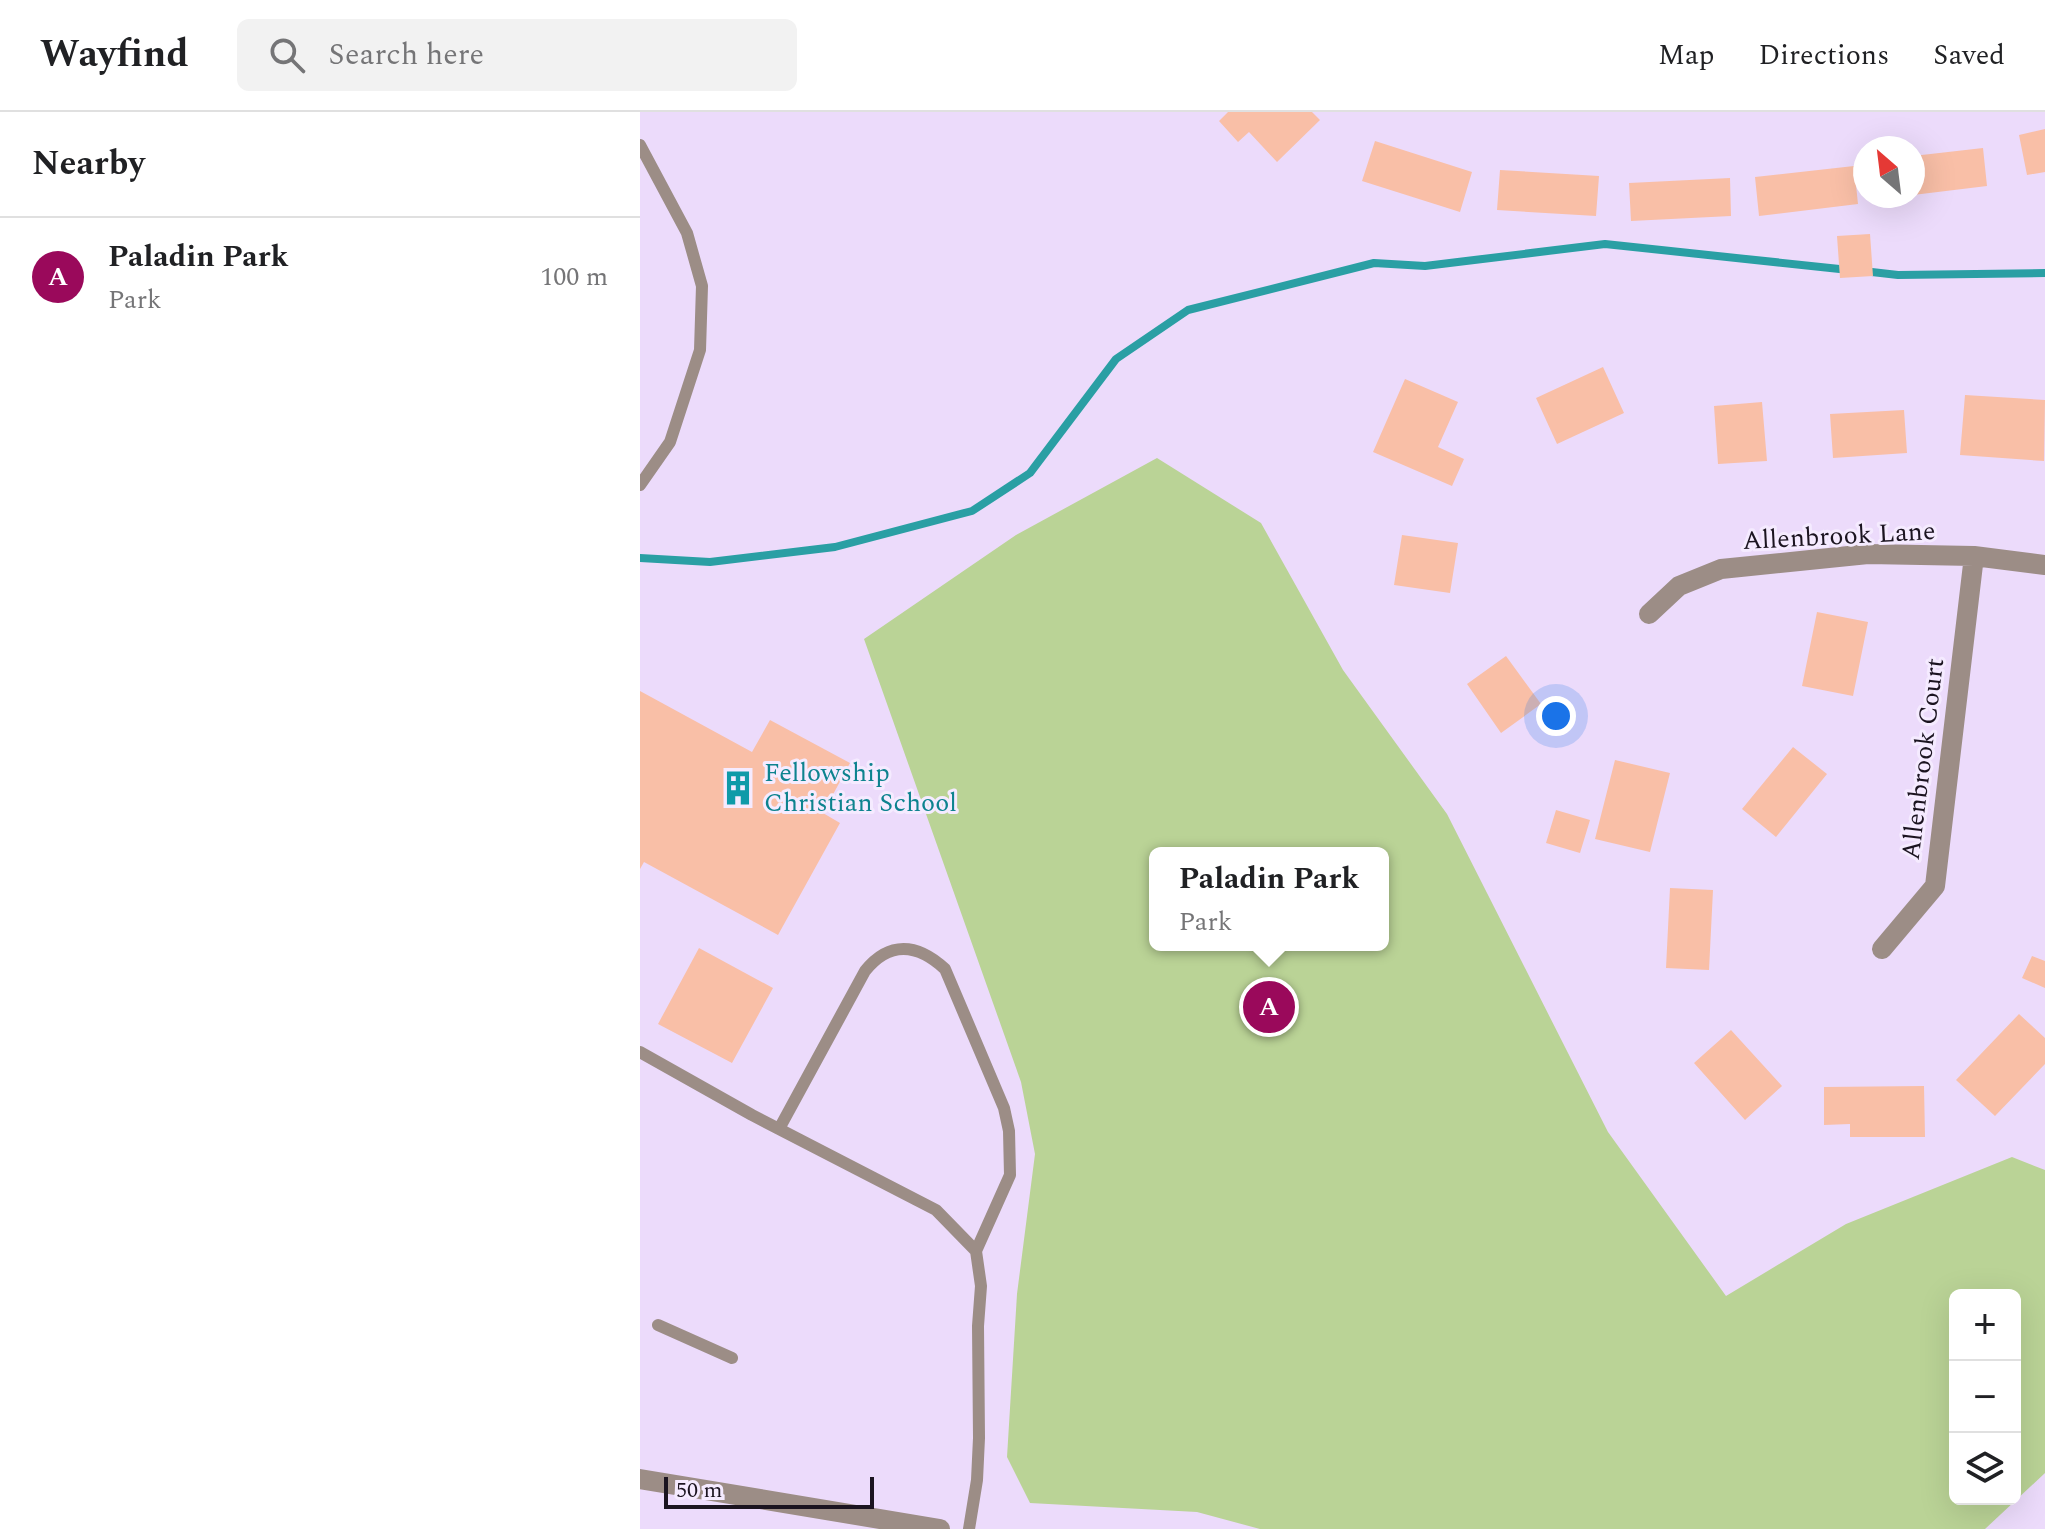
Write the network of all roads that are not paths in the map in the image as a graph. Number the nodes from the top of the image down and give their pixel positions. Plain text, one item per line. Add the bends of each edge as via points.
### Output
1 (640, 145) edge
2 (640, 485) edge
3 (1974, 556) junction
4 (2045, 565) edge
5 (1649, 614) dead end
6 (1882, 949) dead end
7 (640, 1052) edge
8 (779, 1129) junction
9 (976, 1251) junction
10 (658, 1325) dead end
11 (732, 1358) dead end
12 (640, 1479) edge
13 (940, 1529) edge
14 (969, 1529) edge

1 - 2 lane via 687,233 702,286 700,350 670,442
3 - 4 street, Allenbrook Lane
3 - 5 street, Allenbrook Lane via 1868,554 1721,569 1679,586
3 - 6 street, Allenbrook Court via 1935,886
7 - 8 lane
8 - 9 lane via 936,1210
8 - 9 lane via 875,959 888,950 906,948 930,956 945,969 1009,1131 1010,1175
9 - 14 lane via 981,1286 979,1438
10 - 11 lane
12 - 13 street

